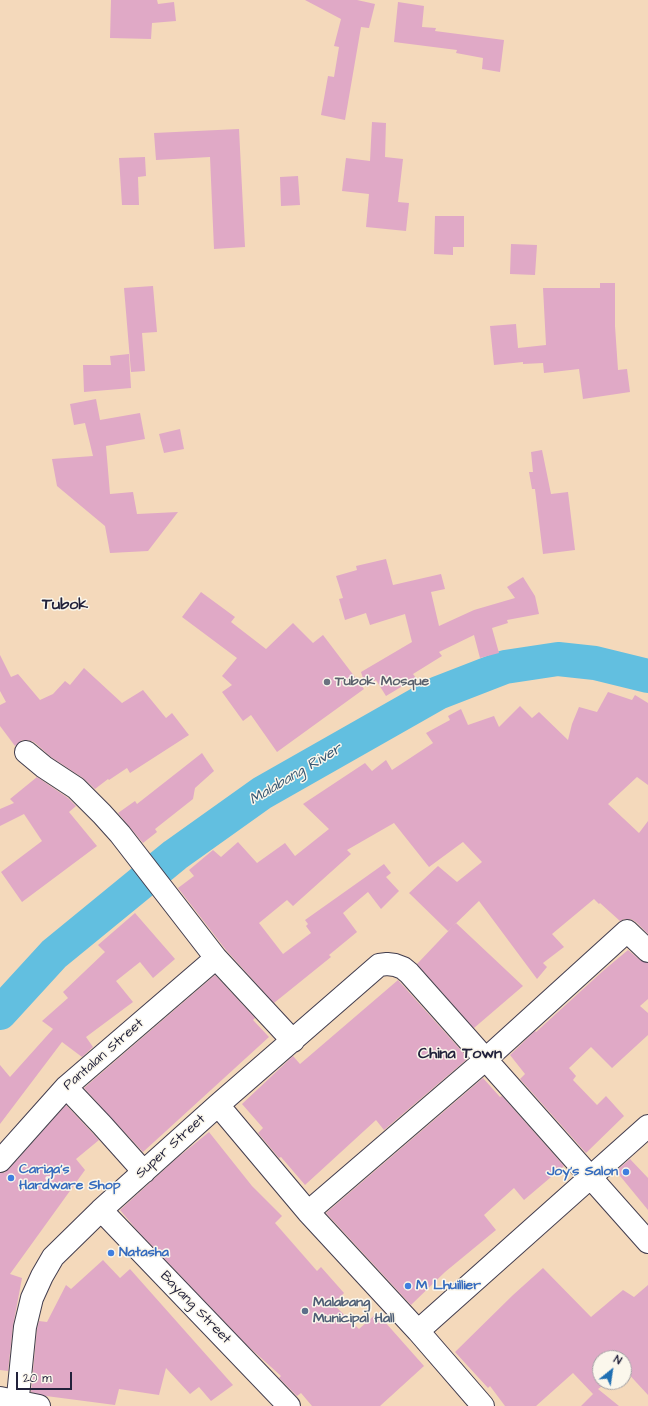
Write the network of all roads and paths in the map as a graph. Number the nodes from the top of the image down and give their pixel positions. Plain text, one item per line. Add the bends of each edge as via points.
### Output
1 (26, 752) dead end
2 (648, 951) edge
3 (216, 958) junction
4 (293, 1041) junction
5 (486, 1059) junction
6 (66, 1087) junction
7 (218, 1105) junction
8 (648, 1126) edge
9 (0, 1161) edge
10 (144, 1172) junction
11 (591, 1177) junction
12 (101, 1210) junction
13 (308, 1212) junction
14 (648, 1242) edge
15 (418, 1331) junction
16 (18, 1403) edge
17 (289, 1406) edge
18 (483, 1406) edge

1 - 3 street via 76,788 102,814
2 - 5 street via 627,931
3 - 4 street
3 - 6 street, Pantalan Street
4 - 5 street, Super Street via 372,970 379,965 387,964 403,968 409,973
4 - 7 street, Super Street
5 - 11 street
5 - 13 street
6 - 9 street, Pantalan Street
6 - 10 street
7 - 10 street, Super Street
7 - 13 street
8 - 11 street
10 - 12 street, Super Street
11 - 14 street
11 - 15 street
12 - 16 street, Super Street via 53,1257 32,1298 25,1327
12 - 17 street, Bayang Street
13 - 15 street
15 - 18 street

